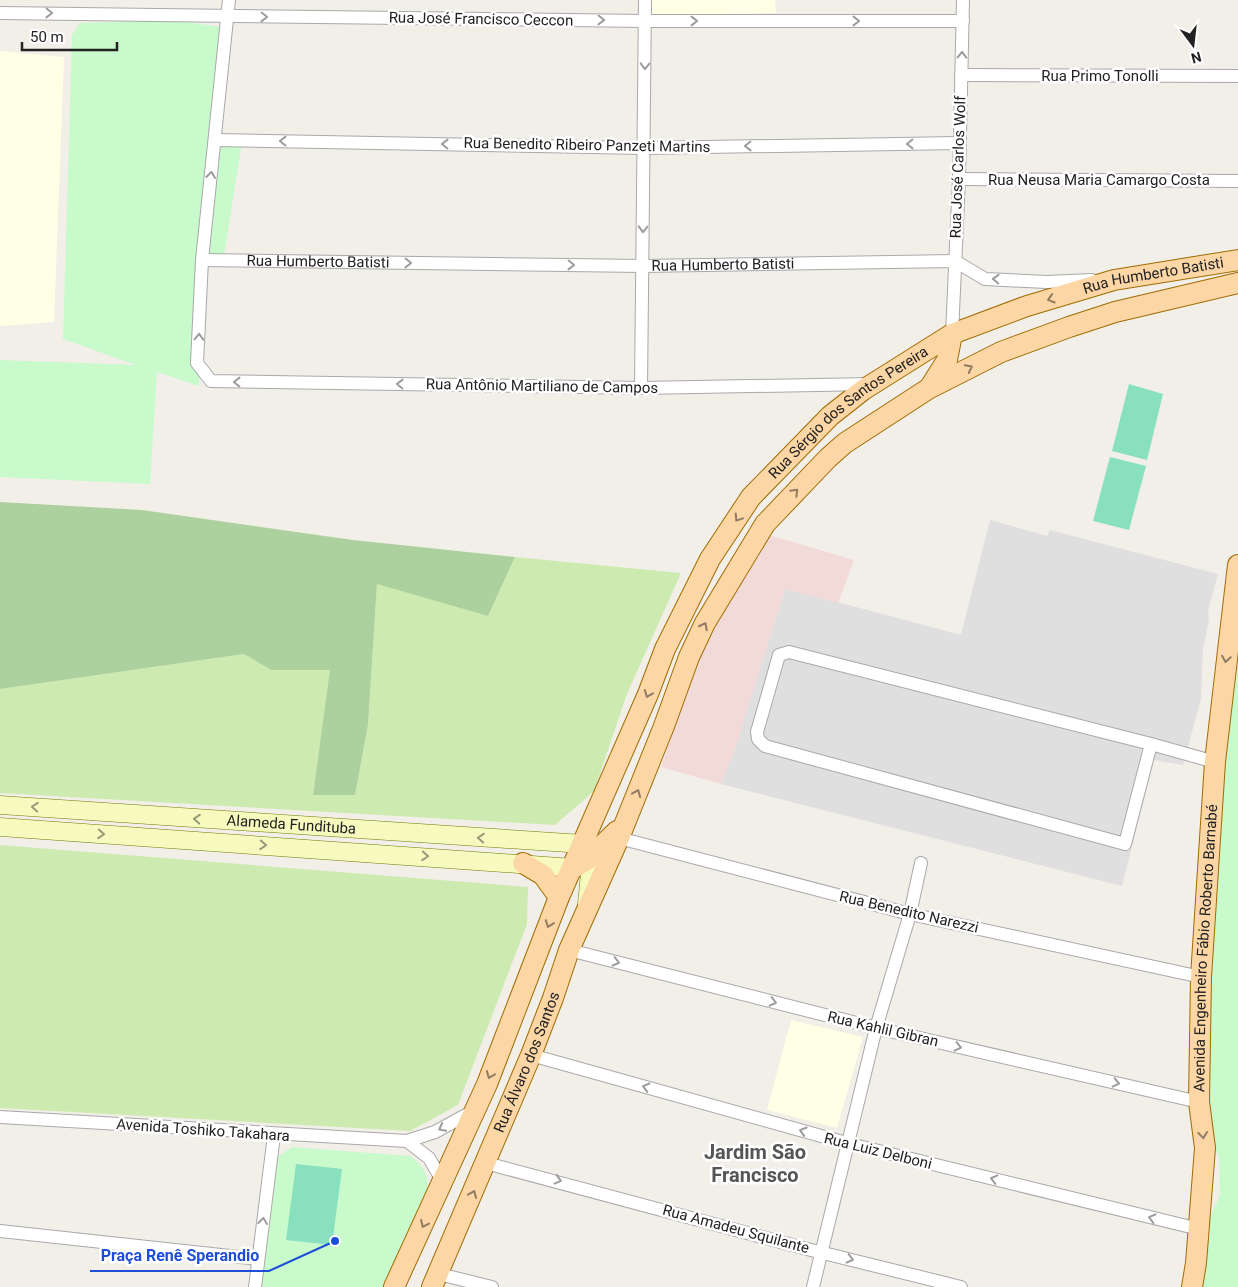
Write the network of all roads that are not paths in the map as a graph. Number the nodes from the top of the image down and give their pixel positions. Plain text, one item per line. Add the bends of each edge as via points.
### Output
1 (229, 0) edge
2 (645, 0) edge
3 (963, 0) edge
4 (0, 13) edge
5 (228, 16) junction
6 (645, 21) junction
7 (963, 21) junction
8 (961, 75) junction
9 (1238, 76) edge
10 (215, 140) junction
11 (959, 143) junction
12 (644, 148) junction
13 (959, 179) junction
14 (1238, 181) edge
15 (202, 260) junction
16 (1238, 260) edge
17 (955, 261) junction
18 (642, 266) junction
19 (1114, 280) junction
20 (1238, 283) edge
21 (952, 334) junction
22 (872, 384) junction
23 (641, 388) junction
24 (928, 388) junction
25 (1238, 565) edge
26 (1236, 604) edge
27 (665, 649) junction
28 (690, 657) junction
29 (1151, 744) junction
30 (1215, 762) junction
31 (0, 805) edge
32 (594, 820) junction
33 (0, 827) edge
34 (622, 830) junction
35 (513, 840) junction
36 (581, 857) junction
37 (523, 863) junction
38 (921, 863) dead end
39 (559, 897) junction
40 (586, 912) junction
41 (910, 914) junction
42 (569, 950) junction
43 (1201, 977) junction
44 (876, 1028) junction
45 (531, 1055) junction
46 (1199, 1102) junction
47 (475, 1110) junction
48 (0, 1117) edge
49 (274, 1135) junction
50 (407, 1141) junction
51 (850, 1144) junction
52 (486, 1162) junction
53 (443, 1182) junction
54 (1199, 1229) junction
55 (0, 1231) edge
56 (822, 1252) junction
57 (258, 1259) junction
58 (436, 1280) edge
59 (255, 1287) edge
60 (394, 1287) edge
61 (492, 1287) edge
62 (813, 1287) edge
63 (961, 1287) edge
64 (1192, 1287) edge

1 - 5 street
2 - 6 street
3 - 7 street, Rua José Carlos Wolf
4 -> 5 street, Rua José Francisco Ceccon
5 -> 6 street, Rua José Francisco Ceccon
5 - 10 street
6 -> 7 street, Rua José Francisco Ceccon
6 -> 12 street
8 -> 7 street, Rua José Carlos Wolf
8 - 9 street, Rua Primo Tonolli
8 - 11 street, Rua José Carlos Wolf
12 -> 10 street, Rua Benedito Ribeiro Panzeti Martins
15 -> 10 street
11 -> 12 street, Rua Benedito Ribeiro Panzeti Martins
11 - 13 street, Rua José Carlos Wolf
12 -> 18 street
13 - 14 street, Rua Neusa Maria Camargo Costa
13 - 17 street, Rua José Carlos Wolf
15 -> 18 street, Rua Humberto Batisti
23 -> 15 street, Rua Antônio Martiliano de Campos via 211,381 198,363
16 - 19 main road, Rua Humberto Batisti
17 - 18 street, Rua Humberto Batisti
19 -> 17 street, Rua Humberto Batisti via 1046,282 985,279
17 - 21 street, Rua José Carlos Wolf
18 - 23 street
19 -> 21 main road, Rua Sérgio dos Santos Pereira via 1027,306
24 -> 20 main road, Rua Álvaro dos Santos via 1001,352 1069,327 1115,312
21 - 22 main road, Rua Sérgio dos Santos Pereira
21 - 24 main road via 947,360
22 - 23 street, Rua Antônio Martiliano de Campos
22 -> 27 main road, Rua Sérgio dos Santos Pereira via 830,416 751,497 710,559
28 -> 24 main road, Rua Álvaro dos Santos via 705,623 752,544 784,503 845,443
25 - 26 main road, Avenida Engenheiro Fábio Roberto Barnabé
26 -> 30 main road, Avenida Engenheiro Fábio Roberto Barnabé via 1224,668
27 - 28 main road
27 -> 32 main road, Rua Sérgio dos Santos Pereira
34 -> 28 main road, Rua Álvaro dos Santos
29 - 29 street via 789,652 779,655 757,732 758,739 765,746 1125,844
29 - 30 street
30 - 43 main road, Avenida Engenheiro Fábio Roberto Barnabé
35 -> 31 main road, Alameda Fundituba
32 - 35 main road via 580,830 562,836
32 - 36 main road, Rua Sérgio dos Santos Pereira
33 -> 37 main road, Alameda Fundituba
34 - 36 main road
34 - 40 main road, Rua Álvaro dos Santos
34 - 41 street, Rua Benedito Narezzi
35 - 36 main road, Alameda Fundituba
36 - 37 main road, Alameda Fundituba
36 - 39 main road, Rua Sérgio dos Santos Pereira
36 - 40 main road via 590,874
37 - 39 main road via 543,875
38 - 41 street
39 -> 47 main road, Rua Sérgio dos Santos Pereira
40 - 42 main road, Rua Álvaro dos Santos
41 - 43 street, Rua Benedito Narezzi
41 - 44 street
42 -> 44 street, Rua Kahlil Gibran
42 - 45 main road, Rua Álvaro dos Santos
43 - 46 main road, Avenida Engenheiro Fábio Roberto Barnabé
44 -> 46 street, Rua Kahlil Gibran
44 - 51 street
51 -> 45 street, Rua Luiz Delboni
45 - 52 main road, Rua Álvaro dos Santos
46 -> 54 main road, Avenida Engenheiro Fábio Roberto Barnabé via 1205,1148
47 -> 50 street via 435,1132
47 - 53 main road, Rua Sérgio dos Santos Pereira
48 - 49 street, Avenida Toshiko Takahara
49 - 50 street, Avenida Toshiko Takahara
57 -> 49 street
50 - 53 street via 429,1158
54 -> 51 street, Rua Luiz Delboni
51 - 56 street
52 -> 56 street, Rua Amadeu Squilante
58 -> 52 main road, Rua Álvaro dos Santos
53 -> 60 main road, Rua Sérgio dos Santos Pereira
54 - 64 main road, Avenida Engenheiro Fábio Roberto Barnabé
55 - 57 street
56 - 62 street
56 -> 63 street, Rua Amadeu Squilante
57 - 59 street
58 - 61 street

